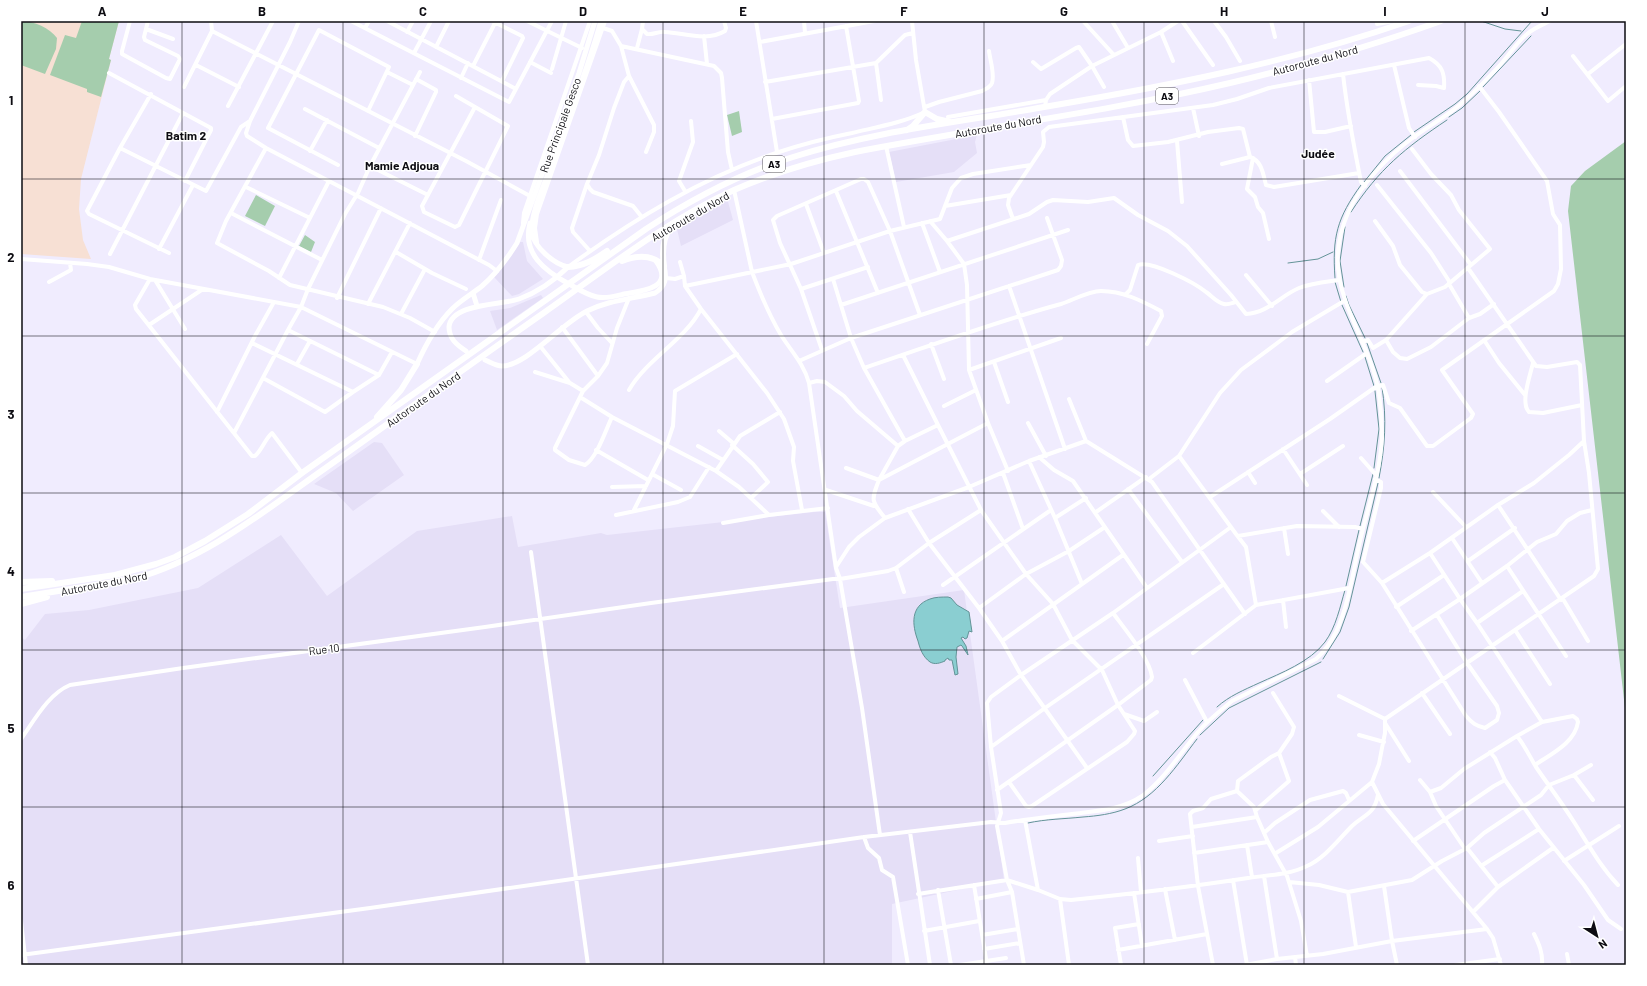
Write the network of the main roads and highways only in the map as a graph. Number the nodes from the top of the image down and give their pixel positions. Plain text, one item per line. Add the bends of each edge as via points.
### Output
1 (595, 21) edge
2 (601, 21) edge
3 (1410, 21) edge
4 (1441, 21) edge
5 (957, 122) junction
6 (904, 132) junction
7 (541, 194) junction
8 (675, 222) junction
9 (646, 229) junction
10 (655, 259) junction
11 (664, 266) junction
12 (568, 267) junction
13 (603, 271) junction
14 (473, 292) junction
15 (477, 306) junction
16 (466, 351) dead end
17 (485, 360) dead end
18 (417, 364) joint
19 (365, 429) junction
20 (74, 580) junction
21 (21, 582) edge
22 (21, 589) edge
23 (72, 590) junction
24 (21, 597) edge
25 (21, 604) edge

1 - 14 main road, Rue Principale Gesco via 523,229 497,271
2 - 7 main road, Rue Principale Gesco
3 - 5 highway, Autoroute du Nord / A3 via 1354,40 1255,66 1173,84
4 - 8 highway, Autoroute du Nord / A3 via 1378,43 1229,83 829,158 796,167 734,190
5 - 6 highway, Autoroute du Nord / A3
5 - 6 highway via 937,119 925,109 913,126
6 - 9 highway, Autoroute du Nord / A3 via 818,149 775,163 711,191
7 - 10 main road via 530,223 528,241 540,263 551,274 584,293 601,298 650,290 661,278 661,270
7 - 12 main road via 532,228 533,236 553,260
8 - 11 highway via 668,230 664,242
8 - 13 highway, Autoroute du Nord
9 - 12 highway via 588,263
9 - 19 highway, Autoroute du Nord
10 - 11 highway
10 - 13 highway via 635,256
11 - 17 main road via 666,278 655,293 609,302 586,312 562,327 518,362 498,366
12 - 15 main road via 554,280 526,296 512,301
13 - 23 highway, Autoroute du Nord via 209,547 151,574 117,583
14 - 15 main road
14 - 18 main road, Rue Principale Gesco via 452,308
15 - 16 main road via 458,313 449,325 452,339
18 - 19 highway via 401,390
19 - 20 highway, Autoroute du Nord via 302,472 248,514 182,554 133,570
20 - 21 highway
20 - 22 highway, Autoroute du Nord
23 - 24 highway, Autoroute du Nord
23 - 25 highway

